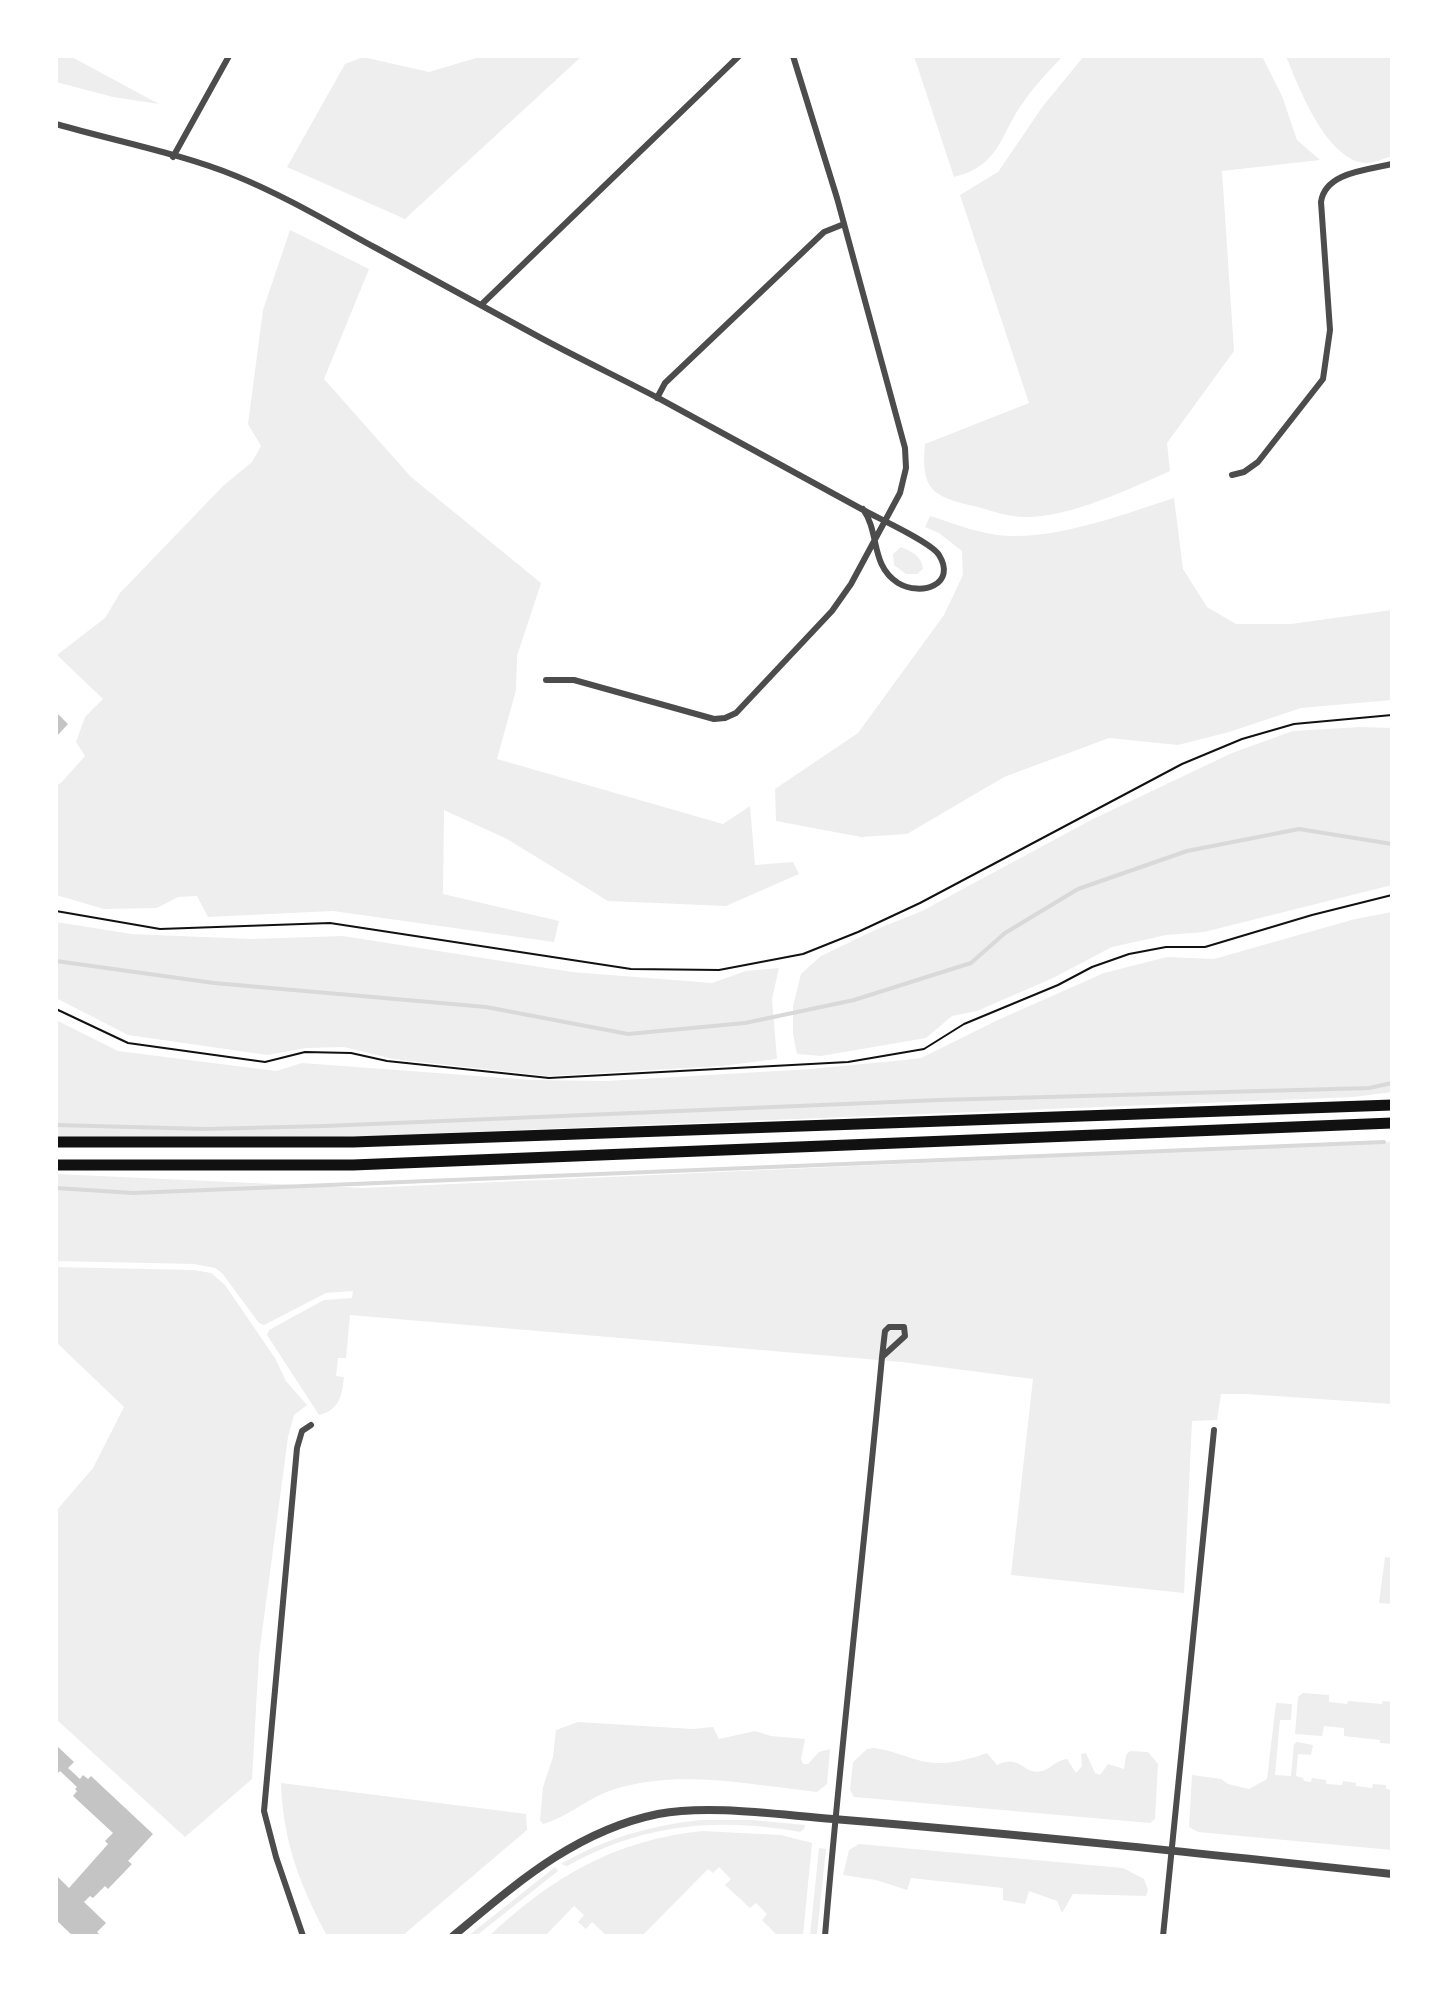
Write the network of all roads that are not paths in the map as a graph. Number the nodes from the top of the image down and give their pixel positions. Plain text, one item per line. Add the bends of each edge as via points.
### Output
1 (229, 56) edge
2 (739, 56) edge
3 (793, 56) edge
4 (56, 124) edge
5 (173, 157) junction
6 (1392, 164) edge
7 (844, 224) junction
8 (482, 304) junction
9 (657, 398) junction
10 (1232, 475) dead end
11 (863, 509) junction
12 (885, 521) junction
13 (874, 541) junction
14 (546, 680) dead end
15 (1392, 1105) edge
16 (1392, 1123) edge
17 (56, 1142) edge
18 (56, 1165) edge
19 (882, 1357) junction
20 (311, 1425) dead end
21 (1214, 1430) dead end
22 (834, 1819) junction
23 (1171, 1851) junction
24 (1392, 1874) edge
25 (303, 1936) edge
26 (453, 1936) edge
27 (825, 1936) edge
28 (1163, 1936) edge

1 - 5 street
2 - 8 street
3 - 7 street
4 - 5 street
5 - 8 street via 290,200
6 - 10 street via 1342,176 1324,190 1330,330 1323,379 1258,462
7 - 9 street via 824,232 678,370
7 - 12 street via 905,448 900,493
8 - 9 street
9 - 11 street
11 - 12 street
11 - 13 street
12 - 13 street
12 - 13 street via 934,549 943,563 941,578 925,590 907,588 884,570
13 - 14 street via 832,611 736,713 725,718 574,680
15 - 17 highway via 353,1142
16 - 18 highway via 353,1165
19 - 19 street via 885,1331 904,1327 905,1336
19 - 22 street
20 - 25 street via 302,1431 297,1448 264,1811
21 - 23 street
22 - 23 street
22 - 26 street via 694,1810 610,1828 552,1857
22 - 27 street
23 - 24 street
23 - 28 street

